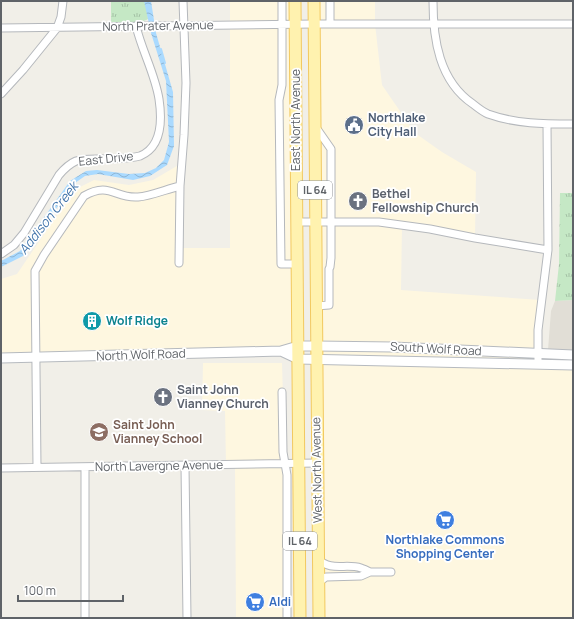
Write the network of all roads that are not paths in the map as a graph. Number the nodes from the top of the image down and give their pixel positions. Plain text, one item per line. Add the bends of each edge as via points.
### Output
1 (63, 1) edge
2 (183, 1) edge
3 (282, 1) edge
4 (295, 1) edge
5 (314, 1) edge
6 (330, 1) edge
7 (432, 1) edge
8 (283, 24) junction
9 (296, 24) junction
10 (314, 24) junction
11 (330, 24) junction
12 (433, 24) junction
13 (573, 24) edge
14 (136, 26) junction
15 (183, 26) junction
16 (1, 28) edge
17 (57, 28) junction
18 (1, 94) edge
19 (547, 124) junction
20 (573, 124) edge
21 (315, 126) junction
22 (180, 186) junction
23 (297, 222) junction
24 (316, 222) junction
25 (331, 222) junction
26 (548, 250) junction
27 (1, 254) edge
28 (179, 263) dead end
29 (298, 264) junction
30 (316, 306) junction
31 (298, 346) junction
32 (316, 346) junction
33 (281, 351) junction
34 (573, 354) edge
35 (1, 358) edge
36 (36, 358) junction
37 (538, 358) junction
38 (298, 359) junction
39 (316, 359) junction
40 (573, 365) edge
41 (282, 392) dead end
42 (299, 463) junction
43 (317, 463) junction
44 (285, 464) junction
45 (185, 466) junction
46 (37, 467) junction
47 (1, 468) edge
48 (85, 468) junction
49 (318, 559) junction
50 (330, 567) junction
51 (370, 572) junction
52 (391, 572) dead end
53 (330, 576) junction
54 (318, 583) junction
55 (85, 618) edge
56 (186, 618) edge
57 (287, 618) edge
58 (300, 618) edge
59 (319, 618) edge

1 - 17 street
2 - 15 street
3 - 8 street, East North Avenue
4 - 9 main road, East North Avenue / IL 64
5 - 10 main road, East North Avenue / IL 64
6 - 11 street
7 - 12 street
8 - 9 street, North Prater Avenue
8 - 15 street, North Prater Avenue
8 - 29 street, East North Avenue via 282,85 279,100 281,264
9 - 10 street, North Prater Avenue
9 - 23 main road, East North Avenue / IL 64
10 - 11 street, North Prater Avenue
10 - 21 main road, East North Avenue / IL 64
11 - 12 street, North Prater Avenue
12 - 13 street, North Prater Avenue
12 - 19 street via 442,65 450,82 464,98 487,114 514,122
14 - 15 street, North Prater Avenue
14 - 17 street, North Prater Avenue
14 - 27 street, East Drive via 158,98 159,130 154,144 146,152 134,157 90,159 72,163 59,175 24,233 14,245
15 - 22 street via 186,90
16 - 17 street, North Prater Avenue
17 - 18 street
19 - 20 street
19 - 26 street
21 - 24 main road, East North Avenue / IL 64
21 - 25 street via 331,148
22 - 28 street
22 - 36 street via 138,197 100,190 80,200 35,271
23 - 24 street
23 - 29 main road, East North Avenue / IL 64
24 - 25 street
24 - 30 main road, East North Avenue / IL 64
25 - 26 street via 379,222
25 - 30 street via 328,306
26 - 37 street via 538,330
29 - 31 main road, East North Avenue / IL 64
30 - 32 main road, East North Avenue / IL 64
31 - 32 main road, South Wolf Road
31 - 33 main road, North Wolf Road
31 - 38 main road, East North Avenue / IL 64
32 - 37 main road, South Wolf Road via 393,347
32 - 39 main road, West North Avenue / IL 64
33 - 36 main road, North Wolf Road
33 - 38 main road, North Wolf Road
34 - 37 main road, South Wolf Road
35 - 36 main road, North Wolf Road
36 - 46 street
37 - 39 main road, South Wolf Road
37 - 40 main road, South Wolf Road
38 - 39 main road, South Wolf Road
38 - 42 main road, West North Avenue / IL 64
39 - 43 main road, West North Avenue / IL 64
41 - 44 street
42 - 43 street, North Lavergne Avenue
42 - 44 street, North Lavergne Avenue
42 - 58 main road, West North Avenue / IL 64
43 - 49 main road, West North Avenue / IL 64
44 - 45 street, North Lavergne Avenue
44 - 57 street
45 - 48 street, North Lavergne Avenue
45 - 56 street
46 - 47 street, North Lavergne Avenue
46 - 48 street, North Lavergne Avenue
48 - 55 street
49 - 50 street
49 - 54 main road, West North Avenue / IL 64
50 - 51 street via 361,567
50 - 53 street
51 - 52 street
51 - 53 street via 361,576
53 - 54 street
54 - 59 main road, West North Avenue / IL 64

